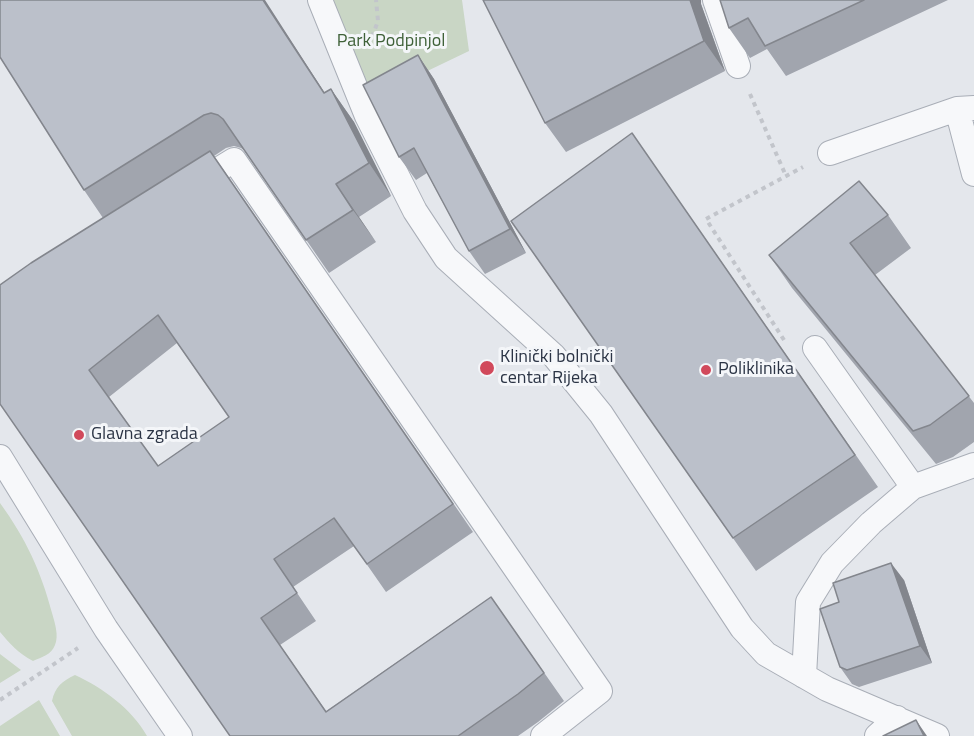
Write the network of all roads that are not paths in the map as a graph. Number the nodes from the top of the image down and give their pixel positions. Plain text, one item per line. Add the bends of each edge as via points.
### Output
1 (320, 0) edge
2 (715, 0) edge
3 (738, 66) road end
4 (965, 108) edge
5 (830, 153) road end
6 (974, 174) edge
7 (176, 196) edge
8 (815, 348) edge
9 (0, 458) edge
10 (974, 465) edge
11 (913, 487) junction
12 (804, 676) junction
13 (897, 718) junction
14 (180, 736) edge
15 (543, 736) edge
16 (877, 736) edge
17 (937, 736) edge

1 - 12 lane via 367,116 415,211 446,258 554,356 601,414 742,628 766,654
2 - 3 lane
4 - 5 lane
4 - 6 lane
7 - 15 lane via 234,160 600,691
8 - 11 lane
9 - 14 lane via 106,629
10 - 11 lane
11 - 12 lane via 832,563 808,602
12 - 13 lane
13 - 16 lane
13 - 17 lane

